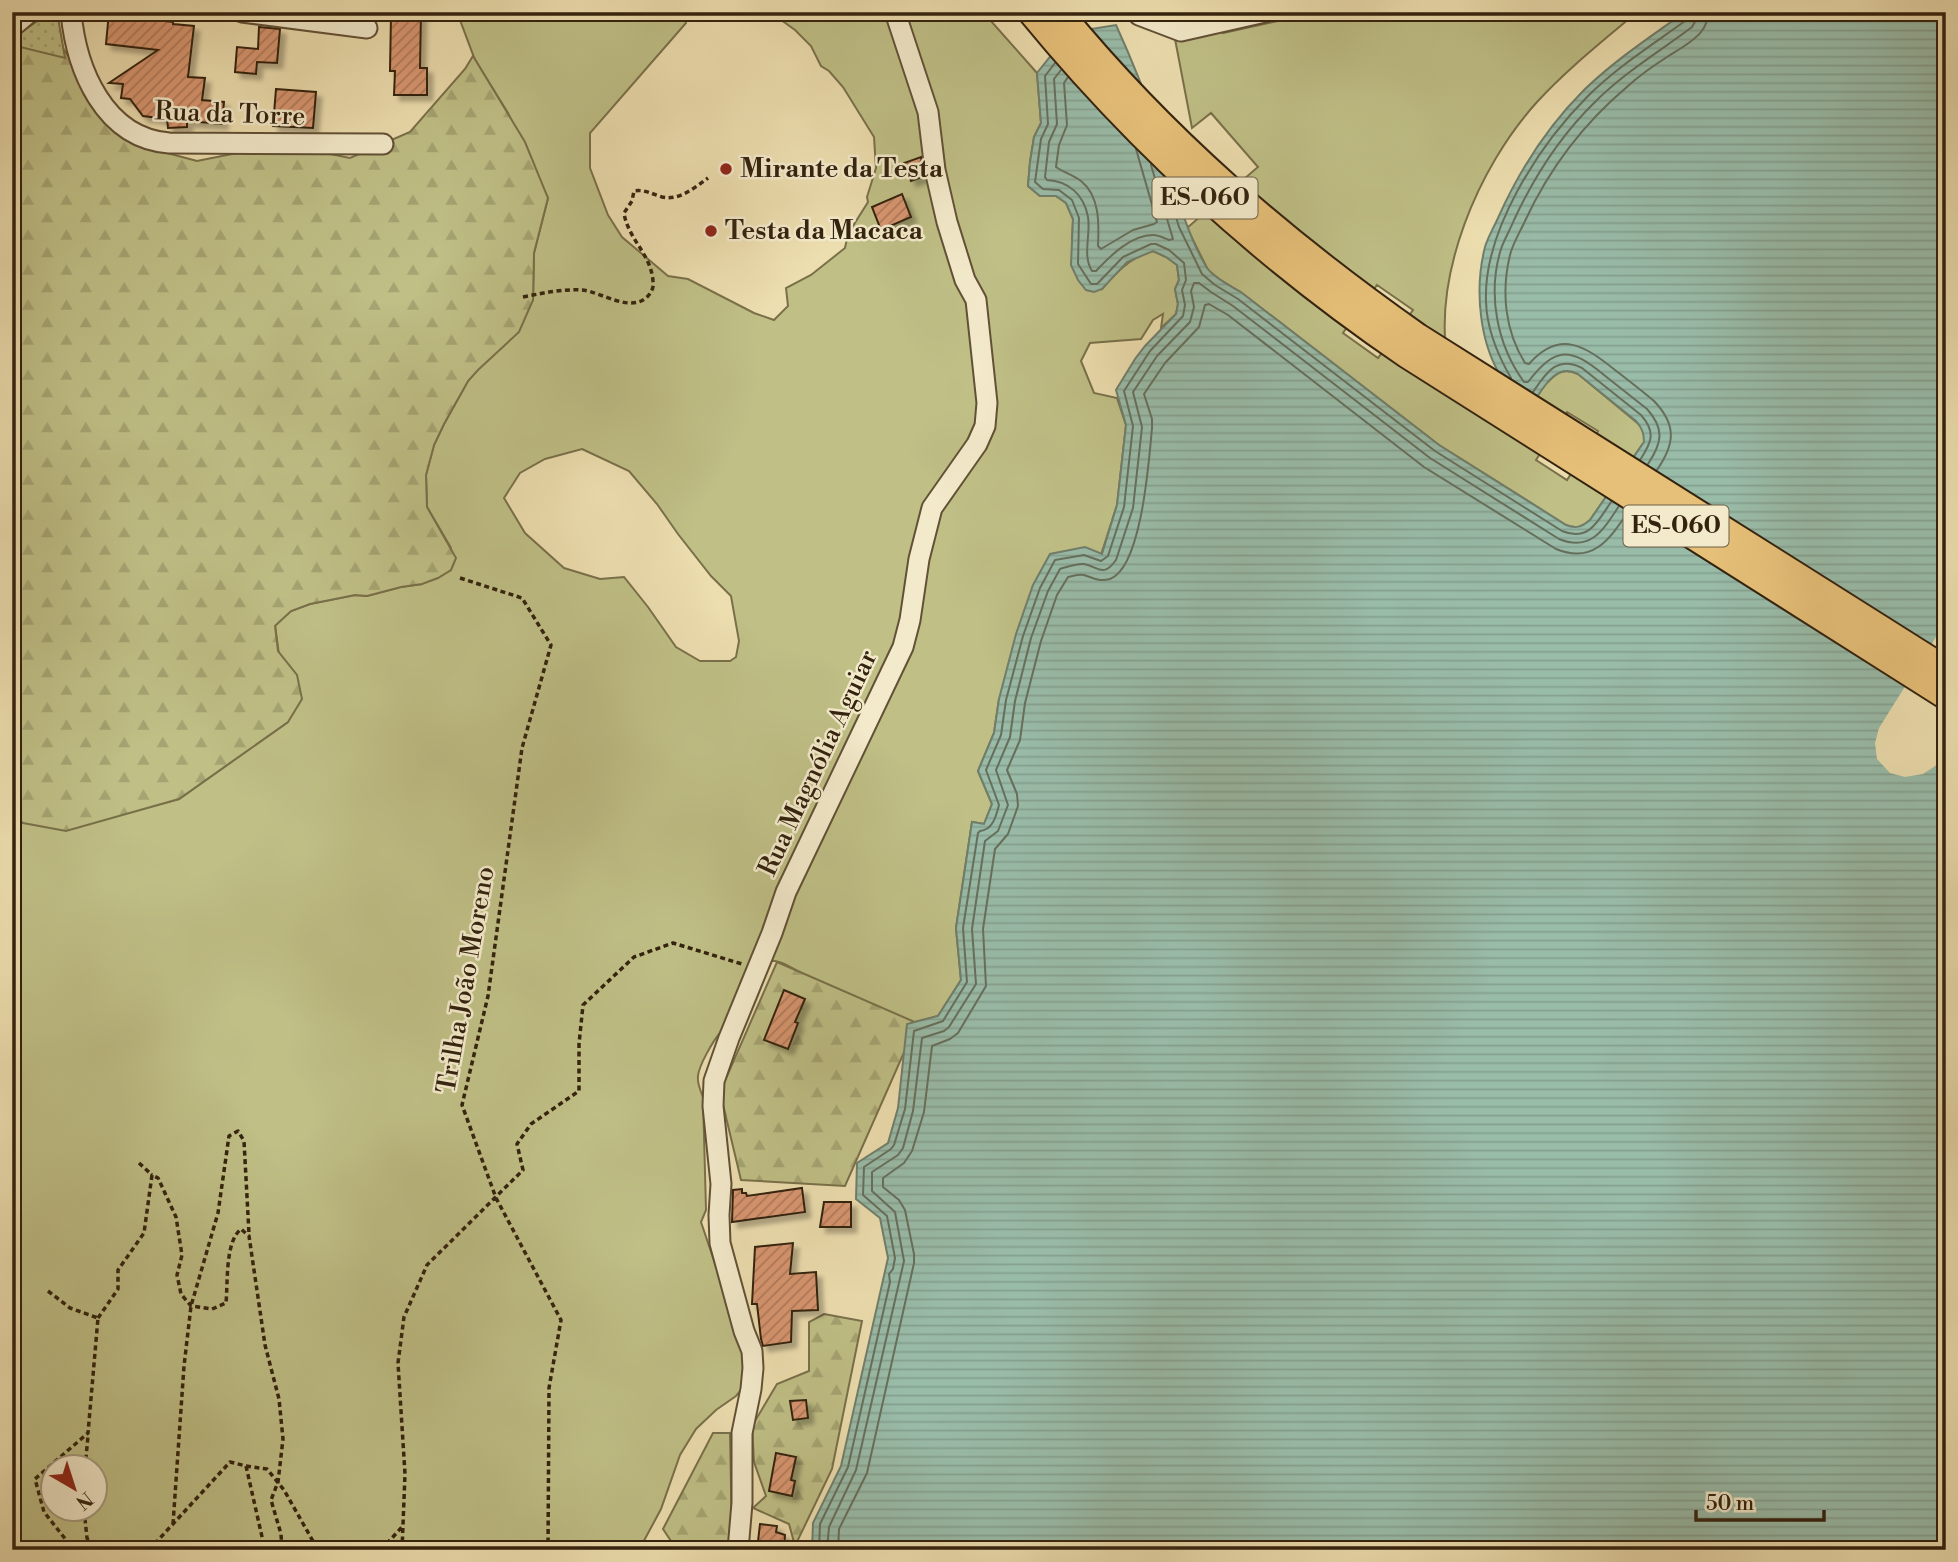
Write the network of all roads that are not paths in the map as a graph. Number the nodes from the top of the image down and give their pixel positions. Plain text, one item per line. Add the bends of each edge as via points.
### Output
1 (30, 12) edge
2 (71, 12) edge
3 (243, 12) edge
4 (895, 12) edge
5 (1030, 12) edge
6 (1060, 12) edge
7 (1137, 12) edge
8 (1265, 12) edge
9 (12, 27) edge
10 (367, 28) dead end
11 (383, 144) dead end
12 (1946, 669) edge
13 (1946, 696) edge
14 (738, 1550) edge

1 - 9 street
2 - 11 street, Rua da Torre via 74,42 94,90 116,121 139,136 169,143
3 - 10 street
4 - 14 street, Rua Magnólia Aguiar via 928,113 934,170 947,222 976,300 987,404 985,426 932,508 902,647 786,892 714,1081 722,1184 720,1243 753,1368 742,1433
5 - 13 main road, ES-060 via 1092,85 1175,170 1328,300 1406,355
6 - 12 main road, ES-060 via 1199,161 1342,282 1419,336
7 - 8 street via 1181,31

